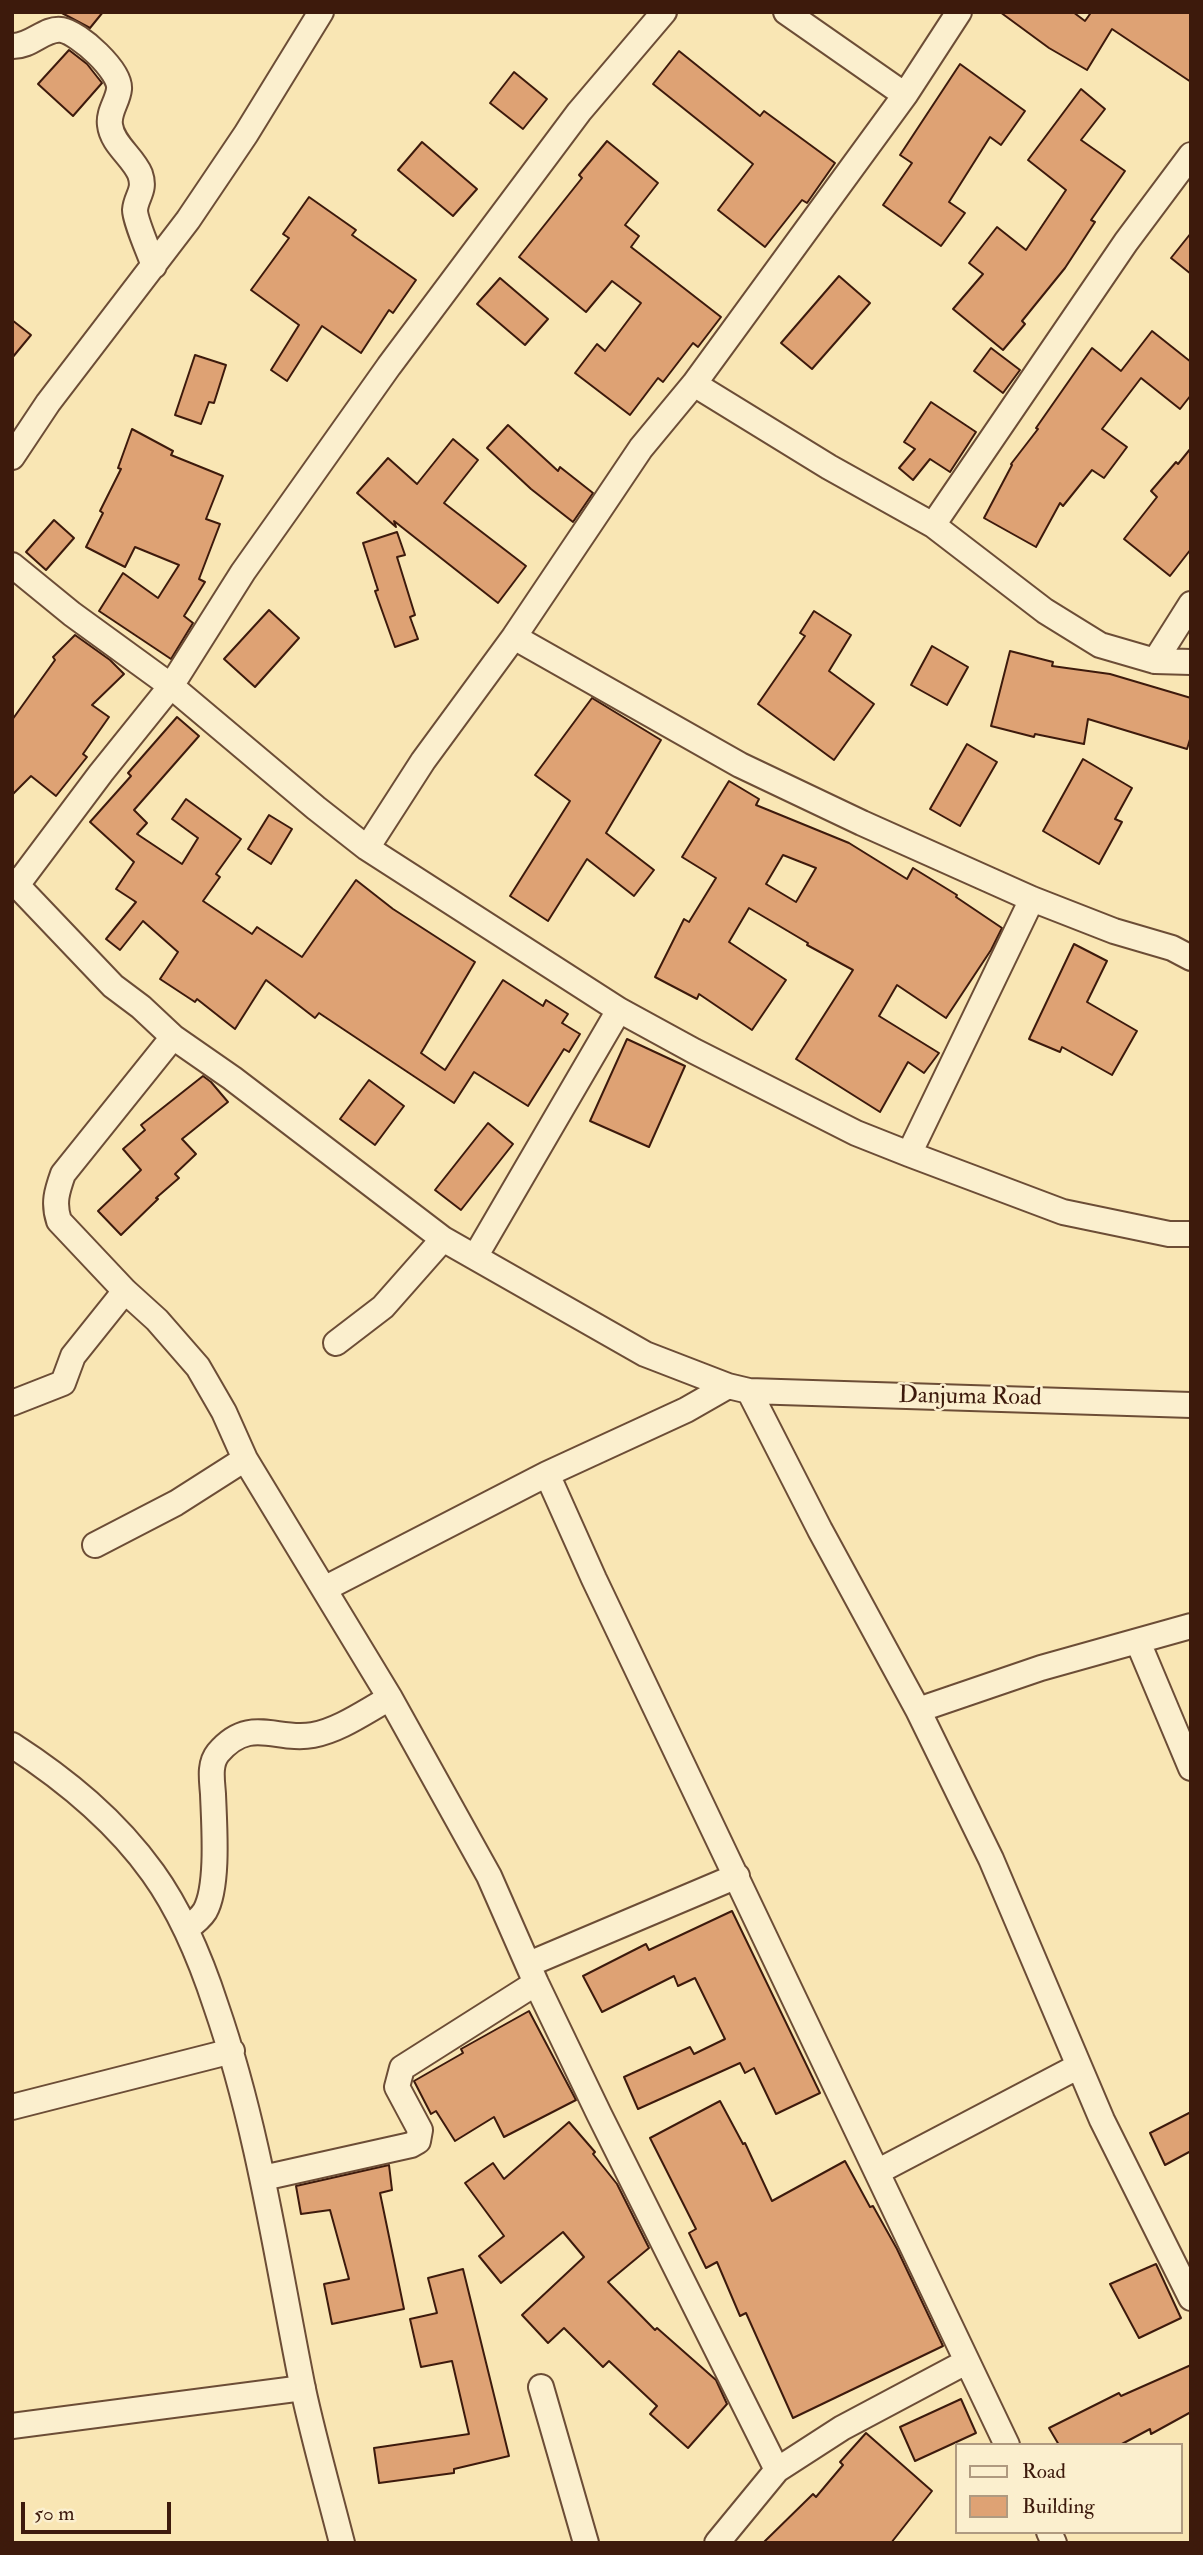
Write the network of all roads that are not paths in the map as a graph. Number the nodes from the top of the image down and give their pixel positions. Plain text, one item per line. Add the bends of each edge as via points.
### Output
1 (321, 12) edge
2 (664, 12) edge
3 (786, 12) edge
4 (959, 12) edge
5 (12, 46) edge
6 (905, 95) junction
7 (1191, 155) edge
8 (154, 266) junction
9 (694, 384) junction
10 (12, 457) edge
11 (933, 525) junction
12 (12, 565) edge
13 (1191, 604) edge
14 (514, 637) junction
15 (1155, 661) junction
16 (1191, 663) edge
17 (171, 686) junction
18 (367, 848) junction
19 (15, 882) edge
20 (1032, 899) junction
21 (1191, 958) edge
22 (619, 1010) junction
23 (173, 1037) junction
24 (909, 1154) junction
25 (1191, 1234) edge
26 (443, 1239) junction
27 (475, 1256) junction
28 (125, 1291) junction
29 (336, 1343) dead end
30 (739, 1388) junction
31 (12, 1403) edge
32 (1191, 1405) edge
33 (245, 1459) junction
34 (547, 1474) junction
35 (95, 1545) dead end
36 (324, 1589) junction
37 (1191, 1626) edge
38 (1138, 1642) junction
39 (390, 1698) junction
40 (918, 1710) junction
41 (12, 1745) edge
42 (1191, 1768) edge
43 (737, 1876) junction
44 (186, 1929) junction
45 (533, 1973) junction
46 (232, 2051) junction
47 (1079, 2066) junction
48 (12, 2107) edge
49 (877, 2172) junction
50 (263, 2178) junction
51 (1191, 2298) edge
52 (966, 2362) junction
53 (541, 2387) dead end
54 (303, 2388) junction
55 (12, 2426) edge
56 (1006, 2443) edge
57 (777, 2470) junction
58 (342, 2543) edge
59 (586, 2543) edge
60 (717, 2543) edge

1 - 8 street via 246,134
2 - 17 street via 579,112 389,366 243,572
3 - 6 street
4 - 6 street
5 - 8 street via 62,30 78,37 115,72 120,89 110,125 143,184 135,211
6 - 9 street
7 - 11 street via 1126,242
8 - 10 street
9 - 11 street
9 - 14 street via 641,448
11 - 15 street via 1045,611 1100,645
12 - 17 street
13 - 15 street
14 - 18 street via 423,761
14 - 20 street via 740,765
15 - 16 street
17 - 18 street
17 - 19 street
18 - 22 street
19 - 23 street via 113,986
20 - 21 street
20 - 24 street
22 - 24 street via 856,1133
22 - 27 street
23 - 26 street
23 - 28 street via 63,1174 56,1196 59,1221
24 - 25 street via 1063,1212 1169,1234
26 - 27 street
26 - 29 street via 383,1307
27 - 30 street via 645,1354
28 - 31 street via 73,1356 63,1383
28 - 33 street via 198,1367
30 - 32 street, Danjuma Road
30 - 34 street
30 - 40 street
33 - 35 street via 176,1503
33 - 36 street
34 - 36 street
34 - 43 street
36 - 39 street
37 - 38 street
38 - 40 street via 1041,1668
38 - 42 street
39 - 44 street via 327,1731 310,1736 258,1731 238,1736 216,1754 211,1769 212,1889 205,1910
39 - 45 street via 489,1876
40 - 47 street via 991,1859
41 - 44 street via 99,1809 153,1873
43 - 45 street
43 - 49 street
44 - 46 street
45 - 50 street via 402,2068 397,2087 420,2130 418,2141
45 - 57 street via 598,2114
46 - 48 street
46 - 50 street
47 - 49 street
47 - 51 street
49 - 52 street
50 - 54 street
52 - 56 street
52 - 57 street via 842,2428
53 - 59 street
54 - 55 street
54 - 58 street
57 - 60 street

